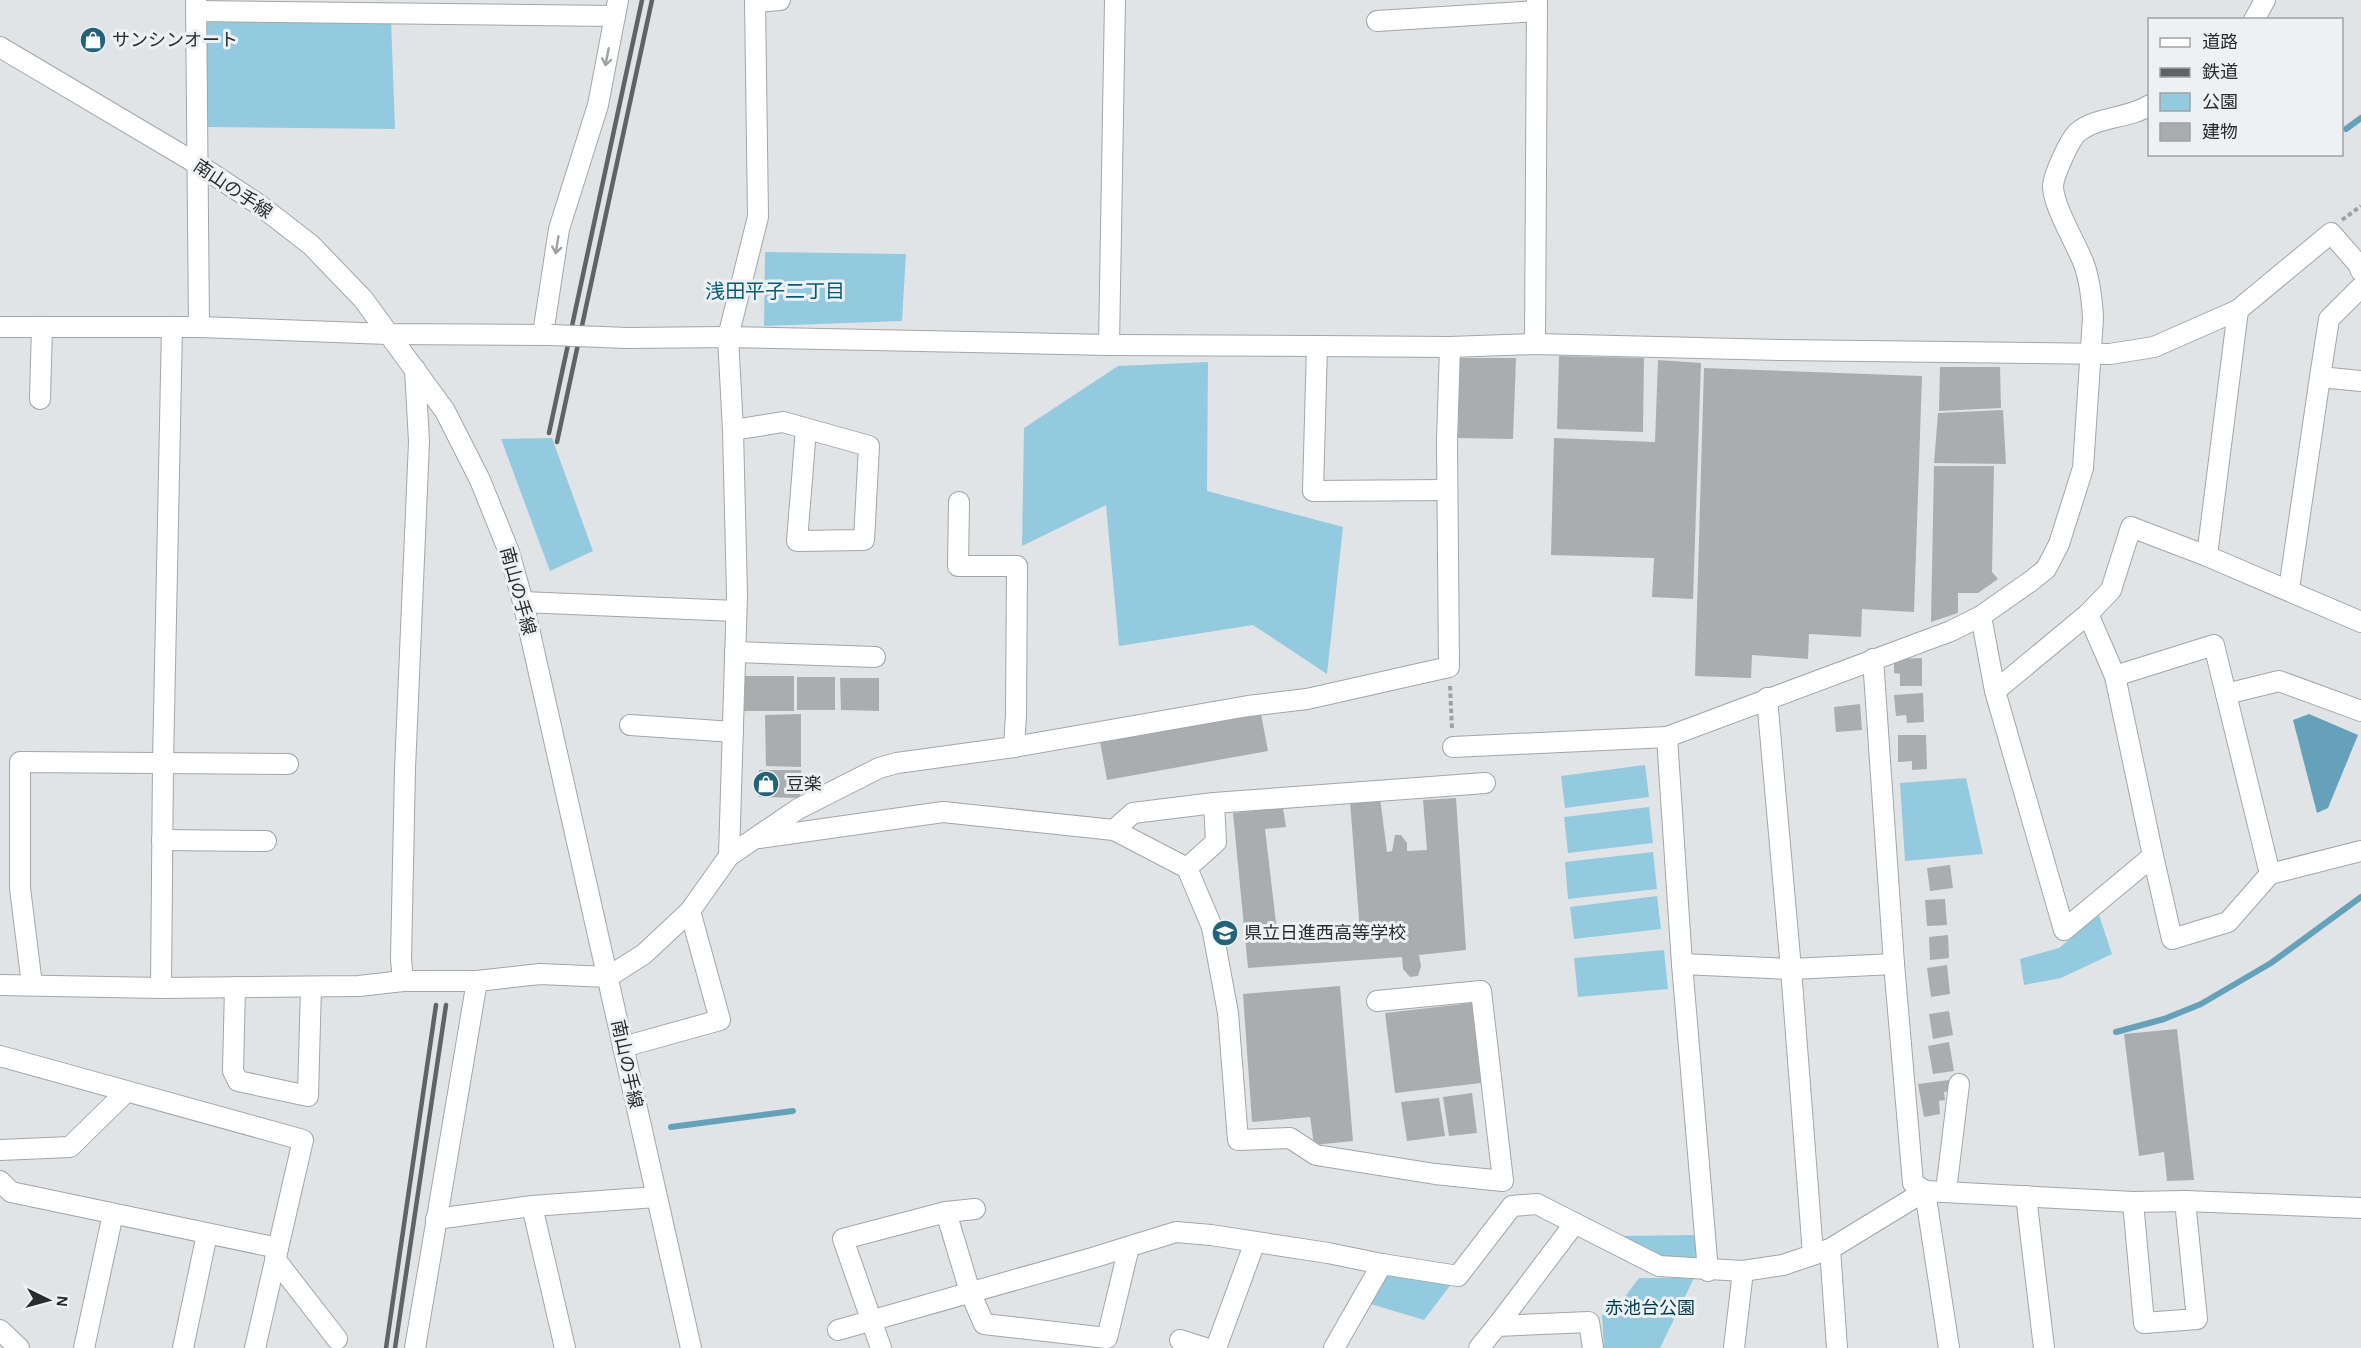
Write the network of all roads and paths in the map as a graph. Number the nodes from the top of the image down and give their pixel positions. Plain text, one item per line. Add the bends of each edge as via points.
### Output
1 (780, 0) edge
2 (1115, 0) edge
3 (2265, 0) edge
4 (755, 1) edge
5 (196, 5) edge
6 (1537, 5) edge
7 (617, 8) edge
8 (2255, 18) edge
9 (1377, 21) dead end
10 (0, 47) edge
11 (2148, 106) edge
12 (199, 165) junction
13 (2361, 271) edge
14 (2361, 287) edge
15 (2238, 310) junction
16 (0, 327) edge
17 (42, 327) junction
18 (172, 327) junction
19 (199, 327) junction
20 (388, 334) junction
21 (547, 335) junction
22 (728, 337) junction
23 (1535, 344) junction
24 (1109, 345) junction
25 (1317, 346) junction
26 (1450, 346) junction
27 (2091, 353) junction
28 (414, 369) junction
29 (2320, 377) junction
30 (2361, 381) edge
31 (40, 399) dead end
32 (806, 429) junction
33 (733, 430) junction
34 (1447, 490) junction
35 (959, 502) dead end
36 (2207, 556) junction
37 (2289, 590) junction
38 (523, 602) junction
39 (736, 611) junction
40 (2088, 614) junction
41 (1981, 616) junction
42 (2361, 622) edge
43 (735, 652) junction
44 (875, 657) dead end
45 (1873, 660) junction
46 (1449, 667) junction
47 (2115, 676) junction
48 (1995, 691) junction
49 (2226, 694) junction
50 (1767, 698) junction
51 (2361, 711) edge
52 (1451, 721) dead end
53 (630, 725) dead end
54 (734, 732) junction
55 (1667, 737) junction
56 (1014, 747) junction
57 (1453, 747) dead end
58 (163, 763) junction
59 (288, 764) dead end
60 (1485, 783) dead end
61 (1214, 803) junction
62 (1114, 830) junction
63 (754, 839) junction
64 (162, 840) junction
65 (266, 841) dead end
66 (2361, 851) edge
67 (729, 856) junction
68 (2153, 856) junction
69 (1187, 868) junction
70 (2270, 874) junction
71 (690, 911) junction
72 (1682, 963) junction
73 (1894, 964) junction
74 (1791, 969) junction
75 (608, 977) junction
76 (403, 981) junction
77 (477, 981) junction
78 (0, 985) edge
79 (32, 985) junction
80 (235, 987) junction
81 (311, 987) junction
82 (161, 988) junction
83 (1377, 1001) dead end
84 (623, 1047) junction
85 (0, 1056) edge
86 (1959, 1084) dead end
87 (126, 1092) junction
88 (0, 1150) edge
89 (0, 1181) edge
90 (1925, 1191) junction
91 (1946, 1191) junction
92 (657, 1197) junction
93 (2026, 1197) junction
94 (2186, 1201) junction
95 (2133, 1202) junction
96 (532, 1206) junction
97 (2361, 1208) edge
98 (975, 1209) dead end
99 (946, 1212) junction
100 (113, 1214) junction
101 (436, 1220) junction
102 (1575, 1223) junction
103 (207, 1234) junction
104 (1255, 1242) junction
105 (1129, 1247) junction
106 (1821, 1251) junction
107 (277, 1254) junction
108 (1382, 1264) junction
109 (1708, 1270) junction
110 (1743, 1271) junction
111 (970, 1292) junction
112 (872, 1321) junction
113 (1497, 1326) junction
114 (0, 1330) edge
115 (838, 1330) dead end
116 (337, 1339) dead end
117 (1180, 1340) dead end
118 (19, 1348) edge
119 (84, 1348) edge
120 (183, 1348) edge
121 (255, 1348) edge
122 (415, 1348) edge
123 (565, 1348) edge
124 (691, 1348) edge
125 (881, 1348) edge
126 (1205, 1348) edge
127 (1216, 1348) edge
128 (1334, 1348) edge
129 (1479, 1348) edge
130 (1593, 1348) edge
131 (1734, 1348) edge
132 (1837, 1348) edge
133 (1949, 1348) edge
134 (2044, 1348) edge

1 - 4 street
2 - 24 street
3 - 8 street
4 - 22 street via 758,217
5 - 7 street
5 - 12 street
6 - 9 street
6 - 23 street
7 -> 21 street via 598,105 559,229
10 - 12 street, 南山の手線
11 - 27 street via 2078,132 2070,141 2054,180 2056,198 2085,266 2092,297
12 - 19 street
12 - 20 street, 南山の手線 via 311,245 363,299
13 - 15 street via 2331,233
14 - 29 street via 2329,320
15 - 27 street via 2154,347
15 - 36 street
16 - 17 street
17 - 18 street
17 - 31 street
18 - 19 street
18 - 58 street
19 - 20 street
20 - 21 street
20 - 28 street, 南山の手線
21 - 22 street, bridge
22 - 24 street
22 - 33 street
23 - 26 street
23 - 27 street
24 - 25 street
25 - 26 street
25 - 34 street via 1313,490
26 - 34 street
27 - 41 street via 2083,468 2059,543 2046,569
28 - 38 street, 南山の手線 via 445,411 480,480 509,552
28 - 76 street via 419,442 405,757
29 - 30 street
29 - 37 street
32 - 32 street via 797,541 864,540 869,446
32 - 33 street via 783,422
33 - 39 street
34 - 46 street
35 - 56 street via 958,566 1017,566
36 - 37 street
36 - 40 street via 2131,527 2111,590
37 - 42 street
38 - 39 street
38 - 75 street, 南山の手線
39 - 43 street
40 - 47 street
40 - 48 street
41 - 45 street
41 - 48 street
43 - 44 street
43 - 54 street
45 - 50 street
45 - 73 street
46 - 52 path
46 - 56 street via 1307,699
47 - 49 street via 2214,645
47 - 68 street
48 - 68 street via 2064,930
49 - 51 street via 2279,681
49 - 70 street
50 - 55 street
50 - 74 street
53 - 54 street
54 - 67 street
55 - 57 street
55 - 72 street
56 - 63 street via 879,768 798,809
58 - 59 street
58 - 64 street
58 - 79 street via 20,762 20,888
60 - 61 street
61 - 62 street via 1133,813
61 - 69 street via 1216,842
62 - 63 street via 943,812
62 - 69 street
63 - 67 street
64 - 65 street
64 - 82 street
66 - 70 street
67 - 71 street
68 - 70 street via 2172,939 2228,922
69 - 83 street via 1212,927 1226,1002 1238,1140 1290,1138 1316,1155 1503,1181 1481,991
71 - 75 street via 644,954
71 - 84 street via 720,1020
72 - 74 street
72 - 109 street
73 - 74 street
73 - 90 street via 1913,1183
74 - 106 street
75 - 77 street via 540,974
75 - 84 street, 南山の手線
76 - 77 street
76 - 81 street
77 - 101 street
78 - 79 street
79 - 82 street
80 - 81 street
80 - 81 street via 233,1071 238,1082 308,1095
80 - 82 street
84 - 92 street, 南山の手線
85 - 87 street
86 - 91 street
87 - 88 street via 70,1148
87 - 107 street via 303,1140
89 - 100 street via 11,1192
90 - 91 street
90 - 106 street
90 - 133 street
91 - 93 street
92 - 96 street
92 - 124 street, 南山の手線
93 - 95 street
93 - 134 street
94 - 95 street
94 - 95 street via 2197,1319 2144,1323
94 - 97 street
96 - 101 street
96 - 123 street
98 - 99 street
99 - 111 street
99 - 112 street via 843,1239
100 - 103 street
100 - 119 street
101 - 122 street
102 - 108 street via 1537,1204 1512,1206 1458,1276
102 - 109 street via 1659,1266
102 - 113 street
103 - 107 street
103 - 120 street
104 - 105 street via 1176,1232
104 - 108 street
104 - 127 street
105 - 111 street
105 - 111 street via 1107,1338 984,1324
106 - 110 street via 1783,1265
106 - 132 street
107 - 116 street
107 - 121 street
108 - 128 street
109 - 110 street
110 - 131 street
111 - 112 street
112 - 115 street
112 - 125 street
113 - 129 street
113 - 130 street via 1590,1322
114 - 118 street
117 - 126 street

